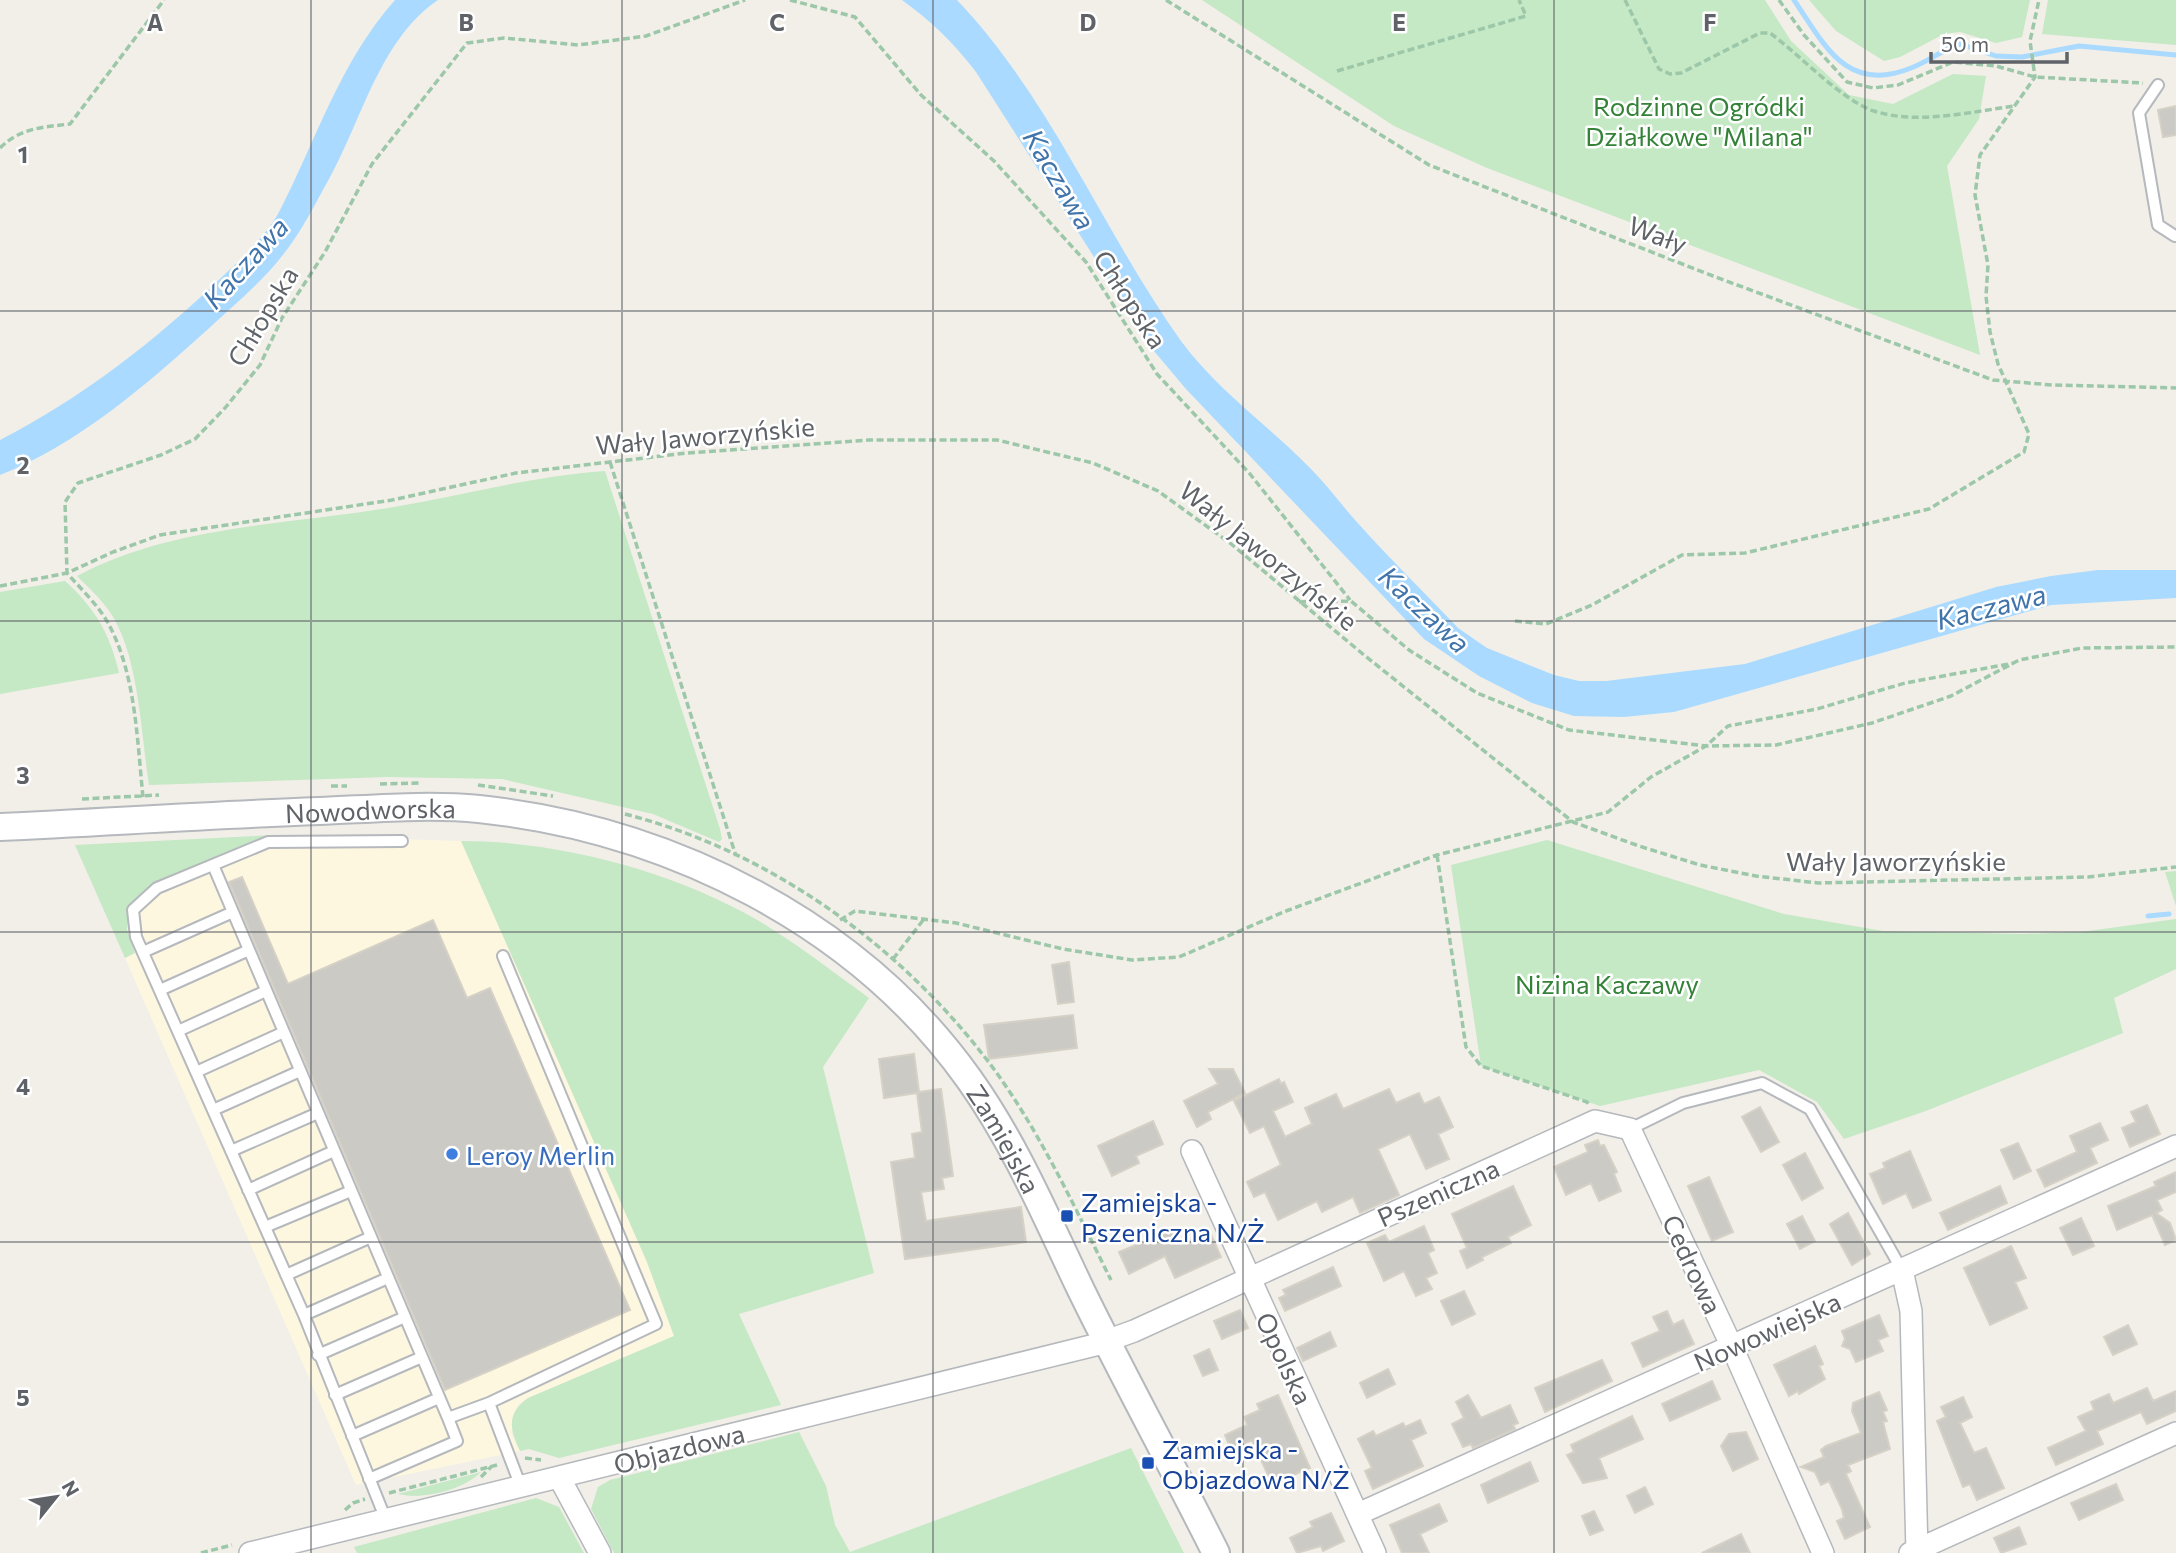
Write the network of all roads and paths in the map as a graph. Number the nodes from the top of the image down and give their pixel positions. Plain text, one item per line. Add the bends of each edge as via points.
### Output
1 (164, 0) edge
2 (745, 0) edge
3 (790, 0) edge
4 (1166, 0) edge
5 (1518, 0) edge
6 (1626, 0) edge
7 (1779, 0) edge
8 (2039, 0) edge
9 (1337, 71) dead end
10 (2035, 77) junction
11 (2158, 85) joint
12 (2014, 106) junction
13 (0, 148) edge
14 (2175, 236) edge
15 (2006, 383) junction
16 (2176, 388) edge
17 (610, 462) junction
18 (67, 573) junction
19 (0, 586) edge
20 (1351, 601) junction
21 (1298, 602) junction
22 (1515, 621) dead end
23 (2176, 648) edge
24 (2014, 663) junction
25 (1706, 746) junction
26 (432, 783) dead end
27 (354, 785) dead end
28 (367, 785) dead end
29 (471, 785) dead end
30 (327, 787) dead end
31 (169, 794) dead end
32 (74, 799) dead end
33 (566, 799) dead end
34 (144, 808) junction
35 (617, 812) dead end
36 (1573, 822) junction
37 (0, 827) edge
38 (402, 841) dead end
39 (737, 855) junction
40 (1437, 855) junction
41 (212, 864) junction
42 (2176, 867) edge
43 (731, 881) junction
44 (233, 912) junction
45 (924, 919) junction
46 (832, 927) junction
47 (249, 950) junction
48 (143, 952) junction
49 (503, 956) dead end
50 (893, 959) junction
51 (160, 990) junction
52 (266, 991) junction
53 (178, 1031) junction
54 (284, 1032) junction
55 (300, 1071) junction
56 (196, 1072) junction
57 (213, 1110) junction
58 (318, 1113) junction
59 (1595, 1121) junction
60 (1630, 1129) junction
61 (2176, 1146) edge
62 (231, 1151) junction
63 (334, 1151) junction
64 (1192, 1151) dead end
65 (248, 1189) junction
66 (351, 1191) junction
67 (265, 1227) junction
68 (371, 1237) junction
69 (1902, 1270) junction
70 (286, 1275) junction
71 (388, 1278) junction
72 (1248, 1278) junction
73 (1111, 1280) dead end
74 (304, 1315) junction
75 (405, 1317) junction
76 (1107, 1341) junction
77 (1732, 1347) junction
78 (318, 1354) junction
79 (422, 1357) junction
80 (335, 1395) junction
81 (439, 1398) junction
82 (489, 1404) junction
83 (448, 1418) junction
84 (2176, 1433) edge
85 (352, 1436) junction
86 (559, 1477) junction
87 (369, 1479) junction
88 (521, 1487) junction
89 (1358, 1514) junction
90 (386, 1520) junction
91 (1914, 1552) edge
92 (250, 1553) edge
93 (600, 1553) edge
94 (1216, 1553) edge
95 (1375, 1553) edge
96 (1823, 1553) edge

1 - 13 path via 70,124 33,128
2 - 18 path, Chłopska via 646,36 578,45 504,38 467,43 372,164 325,252 282,318 260,365 225,408 195,439 78,483 65,502
3 - 20 path, Chłopska via 855,18 921,95 994,161 1086,262 1157,374 1250,474
4 - 15 path, Wały via 1373,132 1440,169 1726,281
5 - 9 path via 1526,16
6 - 12 path via 1659,69 1670,74 1681,73 1760,33 1770,33 1832,85 1873,111 1916,117
7 - 10 path via 1847,82 1873,88 1898,86 1953,62 1996,66
8 - 10 path via 2030,41
10 - 11 path
10 - 12 path
11 - 14 lane via 2139,113 2158,225
12 - 15 path via 1980,155 1975,195 1988,265 1990,332
15 - 16 path, Wały
15 - 22 path via 2029,434 2024,452 1929,509 1745,553 1682,555 1546,624
17 - 18 path, Wały Jaworzyńskie via 516,473 392,500 160,535
17 - 21 path, Wały Jaworzyńskie via 869,440 998,440 1093,463 1158,491 1230,543
17 - 39 path
18 - 19 path, Wały Jaworzyńskie
18 - 34 path via 102,614 118,643 131,693
20 - 21 path
20 - 25 path, Chłopska via 1409,650 1477,694 1569,730
21 - 36 path, Wały Jaworzyńskie
23 - 24 path via 2082,648
24 - 25 path via 1905,683 1817,709 1728,726
24 - 25 path, Chłopska via 1951,696 1872,723 1776,745
25 - 36 path via 1651,777 1608,812
26 - 28 path
27 - 30 path
29 - 33 path
31 - 34 path
32 - 34 path
34 - 37 street, Nowodworska
34 - 43 street, Nowodworska via 477,809 597,832 688,861
35 - 39 path
36 - 40 path
36 - 42 path, Wały Jaworzyńskie via 1700,865 1788,881 2061,878
38 - 41 lane via 268,842
39 - 43 path
39 - 46 path
40 - 45 path via 1179,957 1132,960
40 - 59 path via 1471,1056 1481,1066 1587,1102
41 - 44 lane
41 - 48 lane via 158,888 133,910
43 - 46 street, Zamiejska
44 - 47 lane
44 - 48 lane
45 - 46 path via 855,911
45 - 50 path
46 - 50 path
46 - 76 street, Zamiejska via 967,1076 1020,1161
47 - 51 lane
47 - 52 lane
48 - 51 lane
49 - 82 lane via 656,1324
50 - 73 path via 933,996 996,1073 1044,1149
51 - 53 lane
52 - 53 lane
52 - 54 lane
53 - 56 lane
54 - 55 lane
54 - 56 lane
55 - 57 lane
55 - 58 lane
56 - 57 lane
57 - 62 lane
58 - 62 lane
58 - 63 lane
59 - 60 street
59 - 72 street, Pszeniczna
60 - 69 lane via 1683,1103 1762,1083 1810,1110
60 - 77 street, Cedrowa
61 - 69 street, Nowowiejska
62 - 65 lane
63 - 65 lane
63 - 66 lane
64 - 72 street
65 - 67 lane
66 - 67 lane
66 - 68 lane
67 - 70 lane
68 - 70 lane
68 - 71 lane
69 - 77 street, Nowowiejska
69 - 91 street via 1911,1311
70 - 74 lane
71 - 74 lane
71 - 75 lane
72 - 76 street, Pszeniczna
72 - 89 street, Opolska
74 - 78 lane
75 - 78 lane
75 - 79 lane
76 - 86 street, Objazdowa
76 - 94 street, Zamiejska
77 - 89 street, Nowowiejska
77 - 96 street, Cedrowa
78 - 80 lane
79 - 80 lane
79 - 81 lane
80 - 85 lane
81 - 83 lane
81 - 85 lane
82 - 83 lane
82 - 88 lane
83 - 87 lane via 457,1441
84 - 91 street
85 - 87 lane
86 - 88 street, Objazdowa
86 - 93 street
87 - 90 lane
88 - 90 street, Objazdowa
89 - 95 street, Opolska
90 - 92 street, Objazdowa

